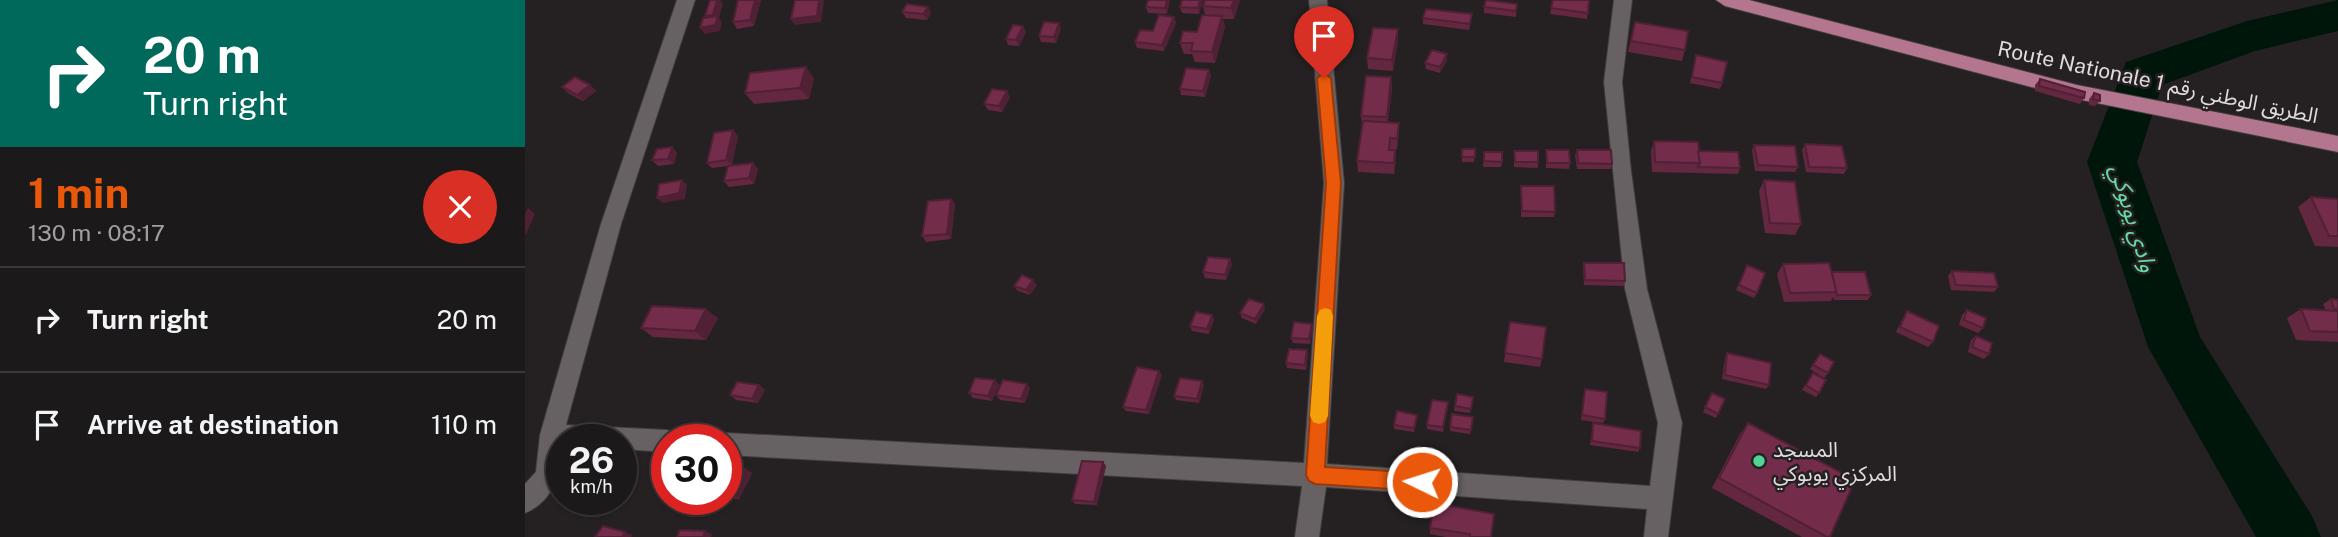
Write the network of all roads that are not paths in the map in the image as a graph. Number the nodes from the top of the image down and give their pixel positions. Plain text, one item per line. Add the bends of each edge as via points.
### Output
1 (686, 0) edge
2 (1318, 0) edge
3 (1623, 0) edge
4 (1725, 0) edge
5 (2338, 145) edge
6 (555, 424) edge
7 (742, 445) edge
8 (1315, 475) junction
9 (546, 478) edge
10 (1661, 498) junction
11 (525, 501) edge
12 (1307, 537) edge
13 (1656, 537) edge

1 - 6 street via 611,224
2 - 8 street via 1333,183
3 - 10 street via 1613,82 1636,289 1670,424
4 - 5 highway, Route Nationale الطريق الوطني رقم 1 via 2077,92
7 - 8 street
8 - 10 street
8 - 12 street
9 - 11 street
10 - 13 street

